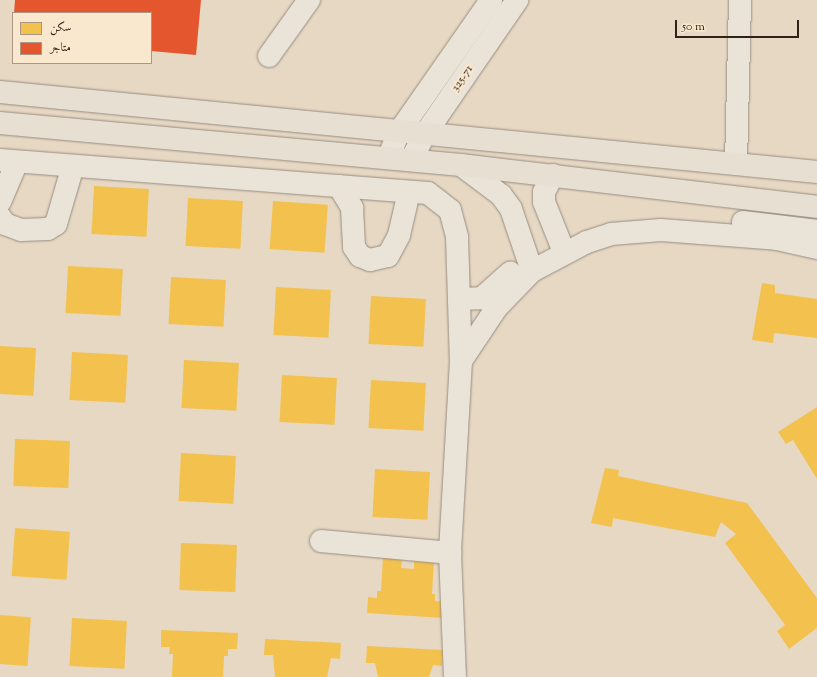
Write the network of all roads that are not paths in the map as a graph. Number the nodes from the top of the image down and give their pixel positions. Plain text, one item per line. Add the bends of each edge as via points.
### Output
1 (309, 0) edge
2 (491, 0) edge
3 (517, 0) edge
4 (740, 0) edge
5 (268, 56) dead end
6 (0, 92) edge
7 (0, 123) edge
8 (399, 132) junction
9 (425, 134) junction
10 (388, 158) junction
11 (411, 160) junction
12 (8, 161) edge
13 (736, 164) junction
14 (461, 165) junction
15 (73, 166) junction
16 (817, 172) edge
17 (553, 175) junction
18 (339, 186) junction
19 (408, 192) junction
20 (0, 202) edge
21 (817, 207) edge
22 (0, 217) edge
23 (661, 223) junction
24 (817, 231) edge
25 (561, 246) junction
26 (817, 248) edge
27 (530, 264) junction
28 (459, 300) junction
29 (461, 361) junction
30 (321, 541) dead end
31 (450, 553) junction
32 (455, 677) edge

1 - 5 street
2 - 8 street, 325-71
3 - 9 street, 325-71
4 - 13 street
6 - 8 main road
7 - 10 main road
8 - 9 main road
8 - 10 street, 325-71
9 - 11 street, 325-71
9 - 13 main road
10 - 11 main road
11 - 14 main road
12 - 15 street
12 - 20 street
13 - 16 main road
14 - 17 main road
14 - 27 street via 501,195 513,214
15 - 18 street
15 - 22 street via 56,224 48,229 21,230 6,224
17 - 21 main road
17 - 25 street via 545,188 544,202
18 - 19 street
18 - 19 street via 352,208 354,247 360,256 370,260 388,256 392,249 399,235
19 - 28 street via 428,193 450,210 457,237
23 - 24 street via 780,224
23 - 25 street
23 - 26 street
25 - 27 street
27 - 28 street via 492,293 470,300
27 - 29 street
28 - 29 street
29 - 31 street
30 - 31 street
31 - 32 street

